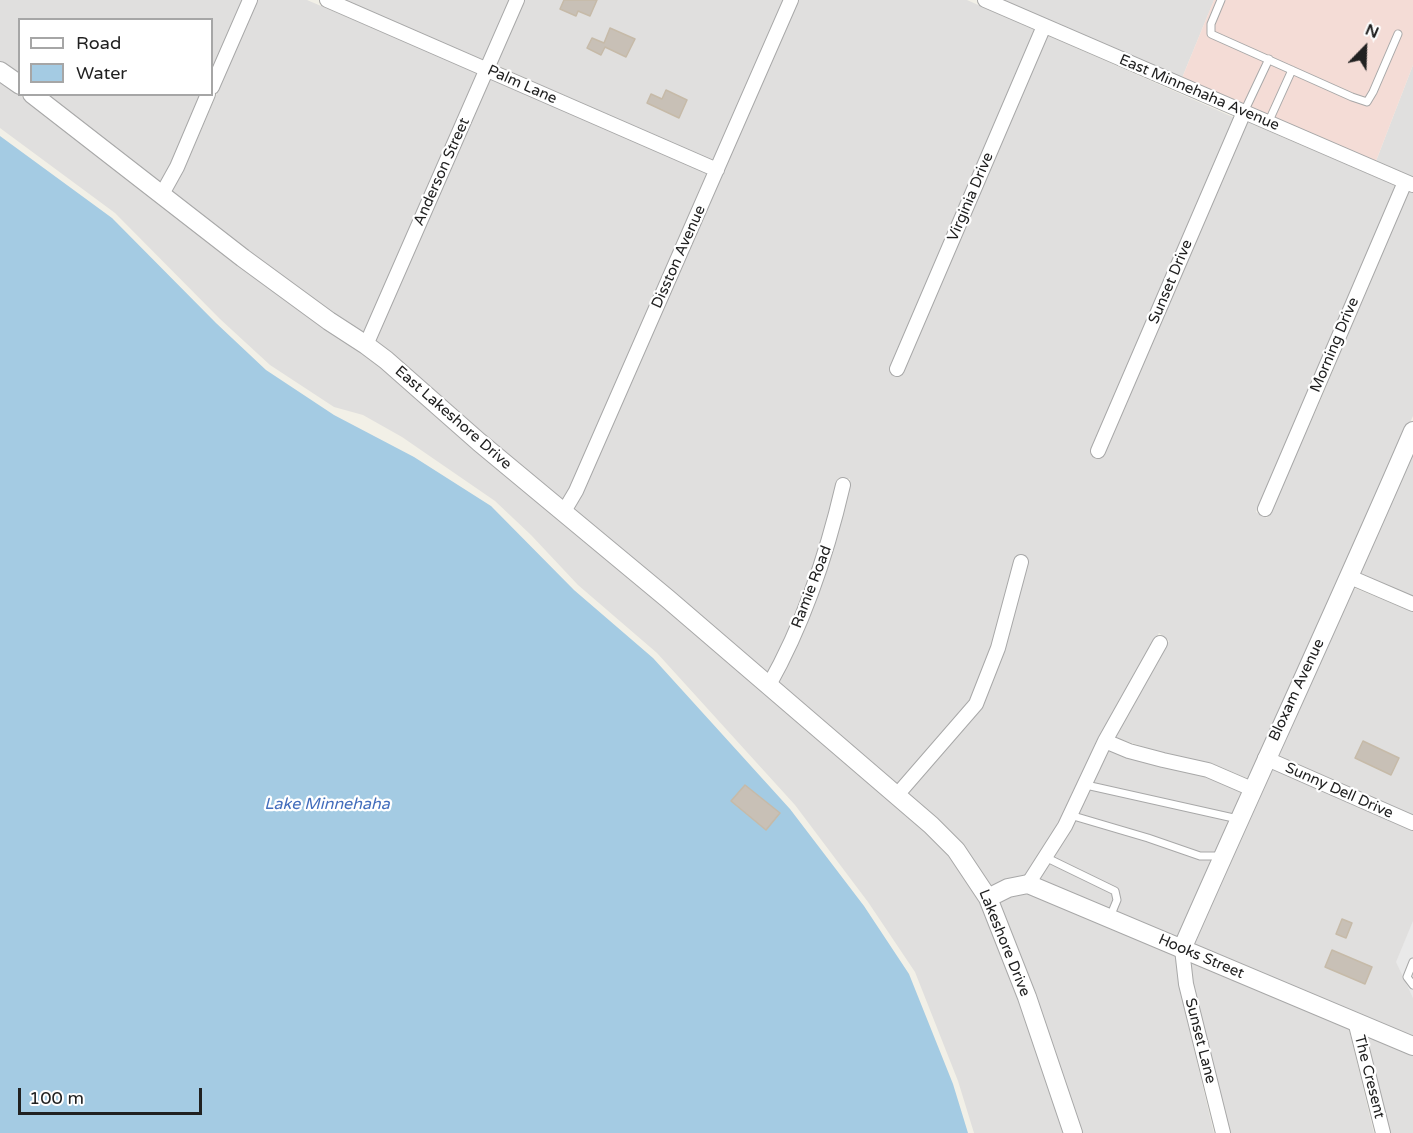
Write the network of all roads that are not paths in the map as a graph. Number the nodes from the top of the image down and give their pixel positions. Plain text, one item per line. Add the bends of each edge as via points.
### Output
1 (249, 0) edge
2 (327, 0) edge
3 (517, 0) edge
4 (791, 0) edge
5 (985, 0) edge
6 (1221, 0) edge
7 (1044, 26) junction
8 (1398, 34) dead end
9 (1269, 59) junction
10 (487, 69) junction
11 (1292, 70) junction
12 (0, 71) edge
13 (18, 84) edge
14 (213, 85) edge
15 (35, 96) edge
16 (207, 96) edge
17 (1244, 112) junction
18 (1268, 123) junction
19 (717, 170) junction
20 (1409, 184) edge
21 (162, 195) junction
22 (366, 345) junction
23 (897, 369) dead end
24 (1413, 431) edge
25 (1098, 451) dead end
26 (843, 485) dead end
27 (1265, 508) dead end
28 (563, 513) junction
29 (1021, 562) dead end
30 (1350, 577) junction
31 (1413, 604) edge
32 (1160, 643) dead end
33 (769, 685) junction
34 (1105, 741) junction
35 (1265, 758) junction
36 (858, 761) joint
37 (1086, 785) junction
38 (1252, 789) junction
39 (897, 795) junction
40 (1070, 815) junction
41 (1239, 819) junction
42 (1413, 823) edge
43 (1222, 856) junction
44 (1045, 857) junction
45 (1028, 884) junction
46 (988, 898) junction
47 (1109, 919) junction
48 (1182, 949) junction
49 (1413, 962) edge
50 (1413, 985) edge
51 (1355, 1021) junction
52 (1412, 1043) edge
53 (1074, 1133) edge
54 (1223, 1133) edge
55 (1383, 1133) edge

1 - 14 street
2 - 10 street, Palm Lane
3 - 10 street, Anderson Street
4 - 19 street, Disston Avenue
5 - 7 street, East Minnehaha Avenue
6 - 9 lane via 1211,34
7 - 17 street, East Minnehaha Avenue
7 - 23 street, Virginia Drive
8 - 11 lane via 1367,102
9 - 11 lane
9 - 17 lane
10 - 19 street, Palm Lane
10 - 22 street, Anderson Street
11 - 18 lane
12 - 13 street
15 - 21 street, East Lakeshore Drive
16 - 21 street
17 - 18 street, East Minnehaha Avenue
17 - 25 street, Sunset Drive
18 - 20 street, East Minnehaha Avenue
19 - 28 street, Disston Avenue
20 - 27 street, Morning Drive
21 - 22 street, East Lakeshore Drive via 328,321
22 - 28 street, East Lakeshore Drive
24 - 30 street, Bloxam Avenue
26 - 33 street, Ramie Road via 822,565
28 - 33 street, East Lakeshore Drive
29 - 39 street via 998,648 976,704
30 - 31 street
30 - 35 street, Bloxam Avenue
32 - 34 street
33 - 36 street, East Lakeshore Drive
34 - 37 street
34 - 38 street via 1129,751 1208,770
35 - 38 street, Bloxam Avenue
35 - 42 street, Sunny Dell Drive
36 - 39 street, Lakeshore Drive
37 - 40 street
37 - 41 lane
38 - 41 street, Bloxam Avenue
39 - 46 street, Lakeshore Drive via 956,850
40 - 43 lane via 1200,856
40 - 44 street
41 - 43 street, Bloxam Avenue
43 - 48 street, Bloxam Avenue
44 - 45 street
44 - 47 lane via 1115,891 1117,900
45 - 46 street
45 - 47 street, Hooks Street
46 - 53 street, Lakeshore Drive
47 - 48 street, Hooks Street
48 - 51 street, Hooks Street
48 - 54 street, Sunset Lane via 1186,984
49 - 50 lane via 1407,977
51 - 52 street, Hooks Street
51 - 55 street, The Cresent

